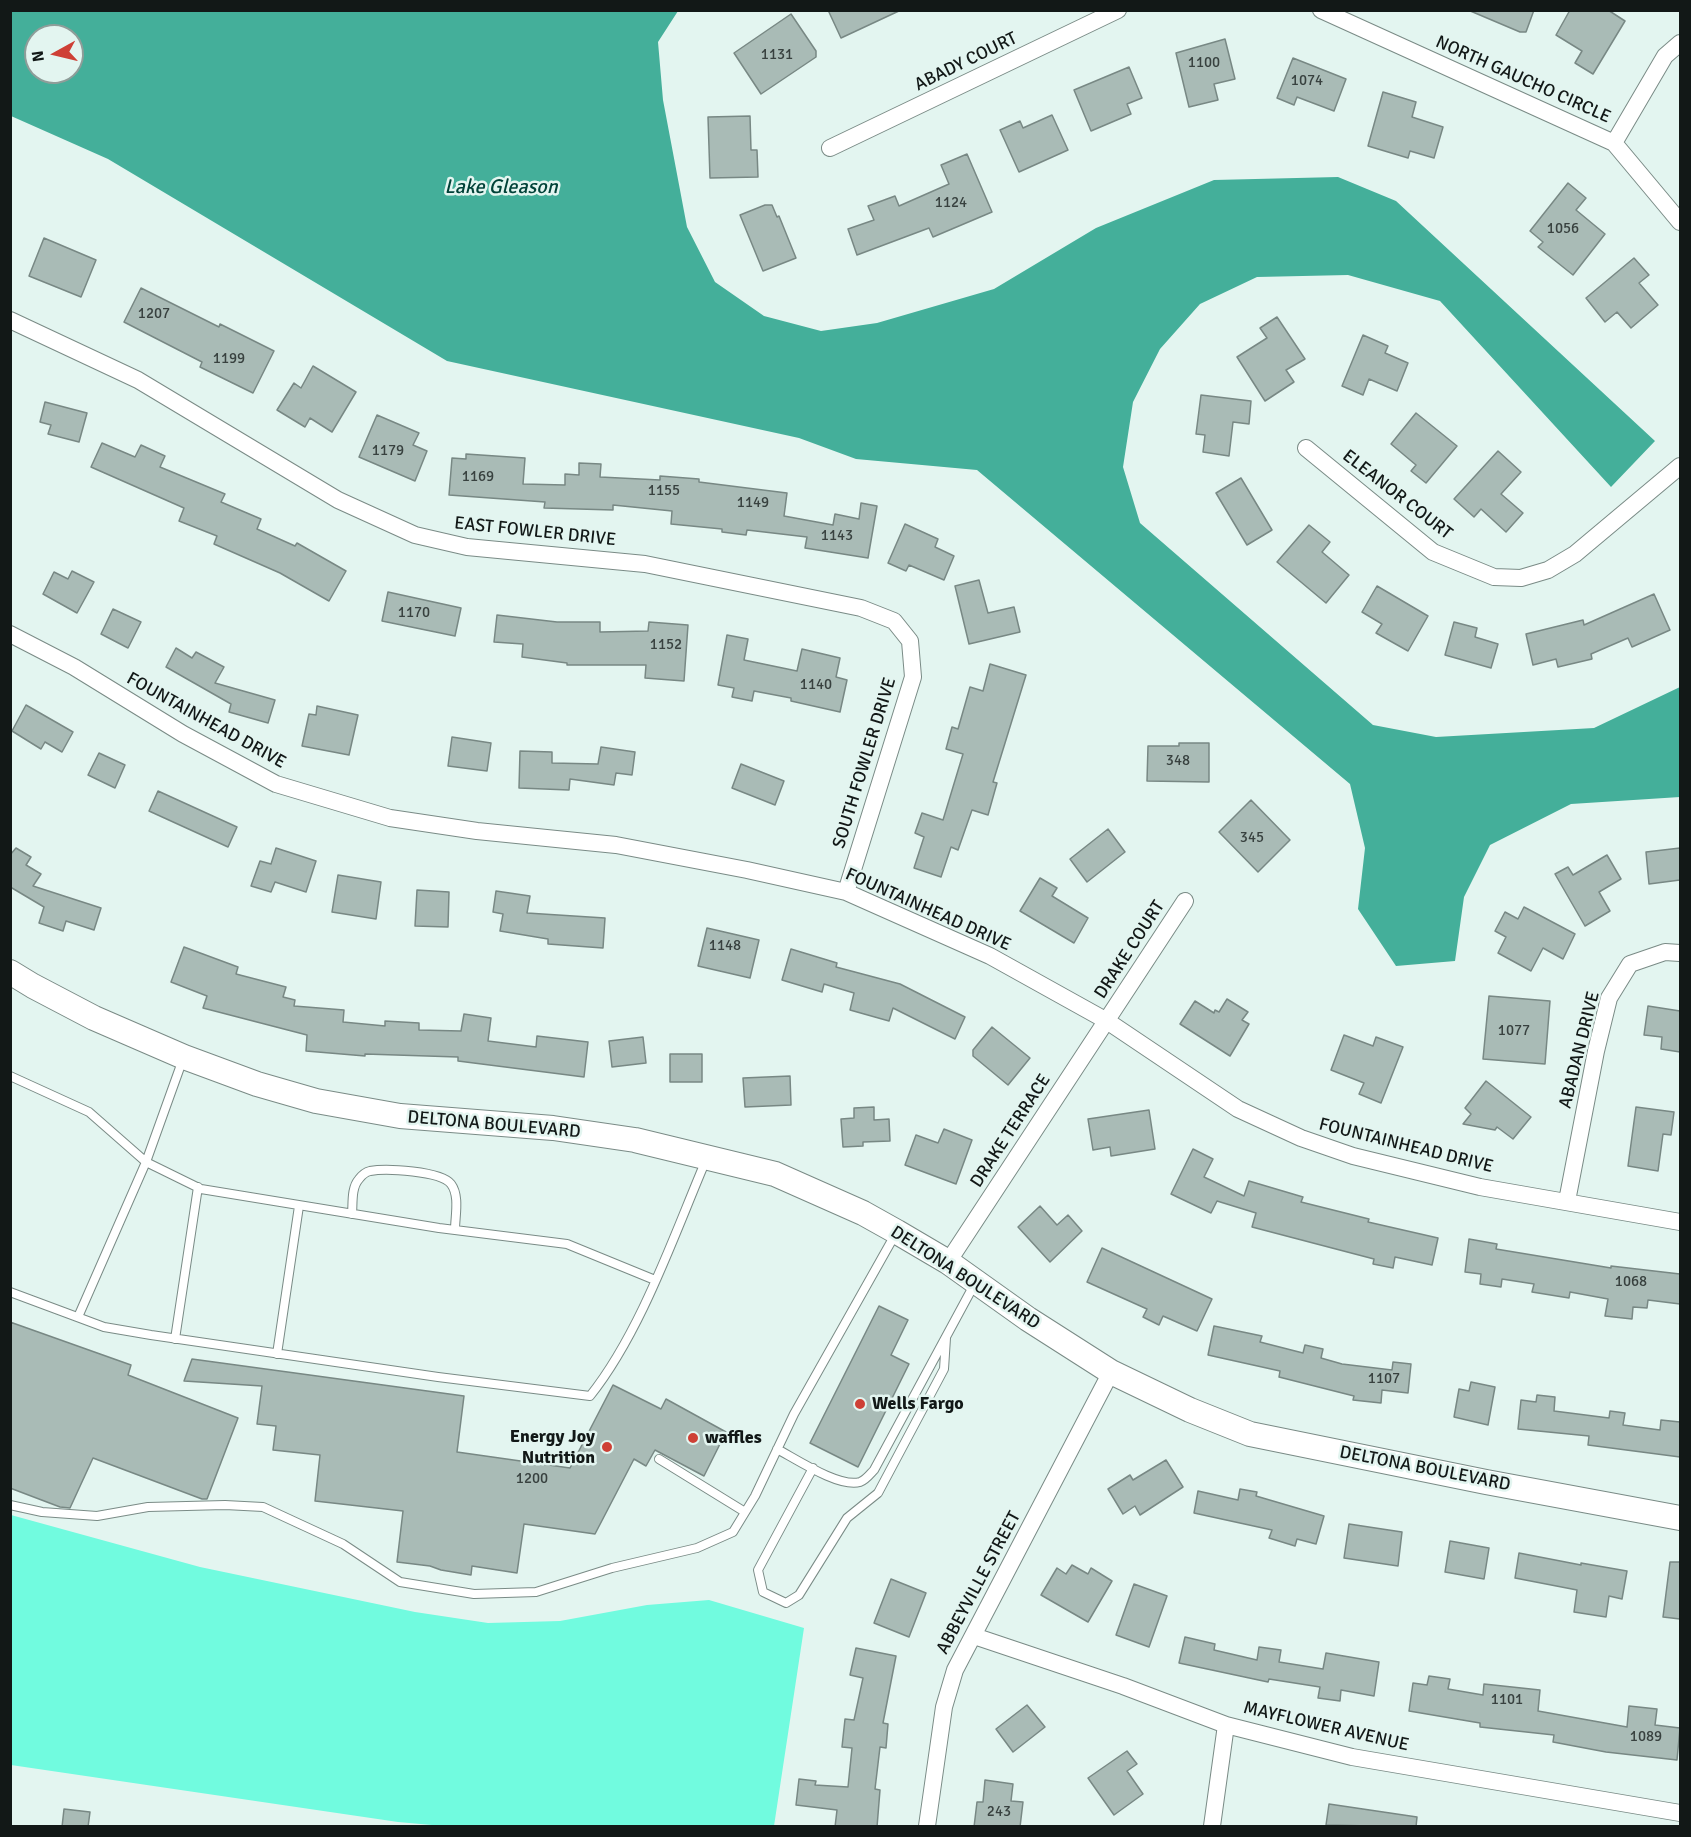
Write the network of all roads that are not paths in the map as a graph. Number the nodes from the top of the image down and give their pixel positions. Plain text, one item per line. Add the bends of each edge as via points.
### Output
1 (1118, 10) edge
2 (1321, 10) edge
3 (1680, 43) edge
4 (1614, 143) junction
5 (830, 148) dead end
6 (1680, 222) edge
7 (10, 320) edge
8 (1306, 448) dead end
9 (1680, 466) edge
10 (10, 634) edge
11 (911, 645) joint
12 (846, 892) junction
13 (1185, 902) dead end
14 (1680, 952) edge
15 (10, 972) edge
16 (1107, 1021) junction
17 (184, 1056) junction
18 (10, 1076) edge
19 (708, 1157) junction
20 (146, 1162) junction
21 (198, 1187) junction
22 (1567, 1201) junction
23 (299, 1206) junction
24 (352, 1214) junction
25 (1680, 1222) edge
26 (454, 1230) junction
27 (897, 1232) junction
28 (948, 1262) junction
29 (655, 1280) junction
30 (976, 1282) junction
31 (10, 1292) edge
32 (78, 1317) junction
33 (946, 1338) junction
34 (175, 1339) junction
35 (277, 1354) junction
36 (1111, 1372) junction
37 (777, 1449) junction
38 (659, 1459) dead end
39 (813, 1468) junction
40 (10, 1505) edge
41 (745, 1512) junction
42 (1680, 1518) edge
43 (974, 1636) junction
44 (1226, 1725) junction
45 (1680, 1812) edge
46 (927, 1827) edge
47 (1212, 1827) edge

1 - 5 street, ABADY COURT
2 - 4 street, NORTH GAUCHO CIRCLE
3 - 4 street via 1665,56
4 - 6 street, NORTH GAUCHO CIRCLE
7 - 11 street, EAST FOWLER DRIVE via 138,380 338,500 416,535 467,547 645,564 861,608 894,621
8 - 9 street, ELEANOR COURT via 1433,552 1494,577 1521,578 1548,570 1575,555
10 - 12 street, FOUNTAINHEAD DRIVE via 276,784 390,818 616,845
11 - 12 street, SOUTH FOWLER DRIVE via 913,677
12 - 16 street, FOUNTAINHEAD DRIVE via 990,956
13 - 16 street, DRAKE COURT
14 - 22 street, ABADAN DRIVE via 1665,952 1630,964 1609,998
15 - 17 street, DELTONA BOULEVARD via 94,1018
16 - 22 street, FOUNTAINHEAD DRIVE via 1238,1109 1301,1138 1353,1156 1480,1186
16 - 28 street, DRAKE TERRACE
17 - 19 street, DELTONA BOULEVARD via 257,1084 327,1103 400,1116 553,1128 635,1140
17 - 20 lane
18 - 20 lane via 89,1112
19 - 27 street, DELTONA BOULEVARD via 776,1174
19 - 29 lane
20 - 21 lane
20 - 32 lane
21 - 23 lane
21 - 34 lane
22 - 25 street, FOUNTAINHEAD DRIVE
23 - 24 lane
23 - 35 lane
24 - 26 lane
24 - 26 lane via 354,1188 367,1172 439,1176 452,1185 455,1193
26 - 29 lane via 567,1244
27 - 28 street, DELTONA BOULEVARD
27 - 37 lane
28 - 30 street, DELTONA BOULEVARD
29 - 35 lane via 607,1374 590,1396
30 - 33 lane
30 - 36 street, DELTONA BOULEVARD
31 - 32 lane
32 - 34 lane via 104,1327
33 - 39 lane via 868,1477 846,1483
33 - 39 lane via 944,1369 878,1493 847,1518 799,1595 786,1603 763,1592 758,1570
34 - 35 lane
36 - 42 street, DELTONA BOULEVARD via 1250,1434
36 - 43 street, ABBEYVILLE STREET
37 - 39 lane
37 - 41 lane
38 - 41 lane
40 - 41 lane via 97,1516 148,1508 263,1507 343,1544 400,1582 474,1594 536,1592 696,1548 733,1532
43 - 44 street, MAYFLOWER AVENUE
43 - 46 street, ABBEYVILLE STREET via 955,1670 944,1707
44 - 45 street, MAYFLOWER AVENUE via 1352,1757
44 - 47 street

